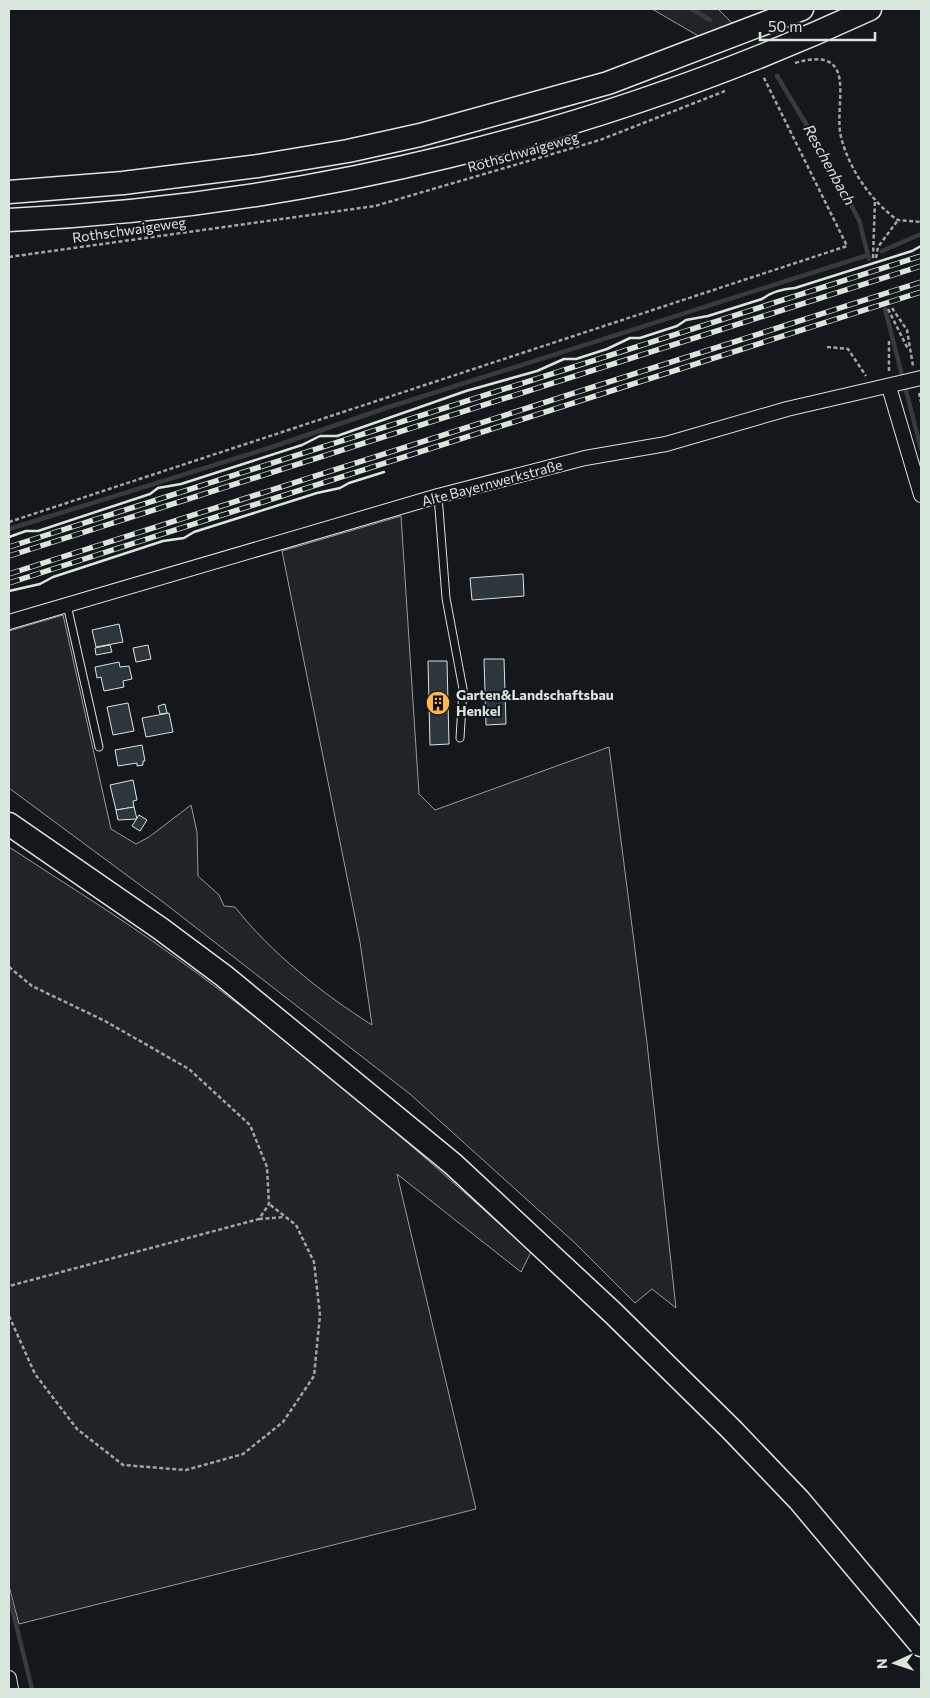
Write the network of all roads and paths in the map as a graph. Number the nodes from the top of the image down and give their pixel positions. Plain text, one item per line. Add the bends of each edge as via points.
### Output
1 (802, 9) edge
2 (870, 9) edge
3 (791, 65) dead end
4 (770, 73) dead end
5 (727, 91) dead end
6 (9, 176) edge
7 (70, 188) junction
8 (9, 192) edge
9 (875, 199) junction
10 (73, 217) junction
11 (9, 220) edge
12 (898, 220) junction
13 (921, 222) edge
14 (9, 232) edge
15 (9, 257) edge
16 (890, 308) joint
17 (889, 340) dead end
18 (827, 347) dead end
19 (919, 379) edge
20 (888, 387) junction
21 (921, 495) edge
22 (438, 496) junction
23 (9, 522) edge
24 (67, 605) junction
25 (9, 622) edge
26 (460, 738) dead end
27 (99, 747) dead end
28 (9, 824) edge
29 (9, 967) edge
30 (269, 1204) junction
31 (285, 1216) junction
32 (258, 1219) junction
33 (9, 1286) edge
34 (9, 1316) edge
35 (921, 1645) edge
36 (9, 1678) edge
37 (12, 1689) edge

1 - 7 highway via 608,83 420,135 258,166
2 - 10 highway via 796,43 617,110 427,162 260,194 167,208
3 - 9 path via 813,58 824,59 833,65 842,85 840,135 848,160
4 - 23 path via 763,76 847,246
5 - 15 path, Rothschwaigeweg via 600,140 374,206
6 - 7 highway via 35,176
7 - 8 highway
9 - 12 path
9 - 12 path via 874,258
10 - 11 highway
10 - 14 highway
12 - 13 path
16 - 16 path via 910,353 908,330
17 - 20 path
18 - 20 path via 848,349
19 - 20 street, Alte Bayernwerkstraße
20 - 21 street
20 - 22 street, Alte Bayernwerkstraße via 787,410 666,444 585,458
22 - 24 street, Alte Bayernwerkstraße
22 - 26 lane via 446,598 463,689
24 - 25 street, Alte Bayernwerkstraße
24 - 27 lane
28 - 35 highway via 224,976 453,1164 613,1313 731,1429 799,1500
29 - 30 path via 32,986 105,1021 189,1069 250,1125 267,1167
30 - 31 path
30 - 32 path
31 - 32 path
31 - 34 path via 296,1225 314,1262 320,1314 314,1376 283,1422 243,1454 186,1470 123,1465 77,1429 35,1374
32 - 33 path
36 - 37 street

